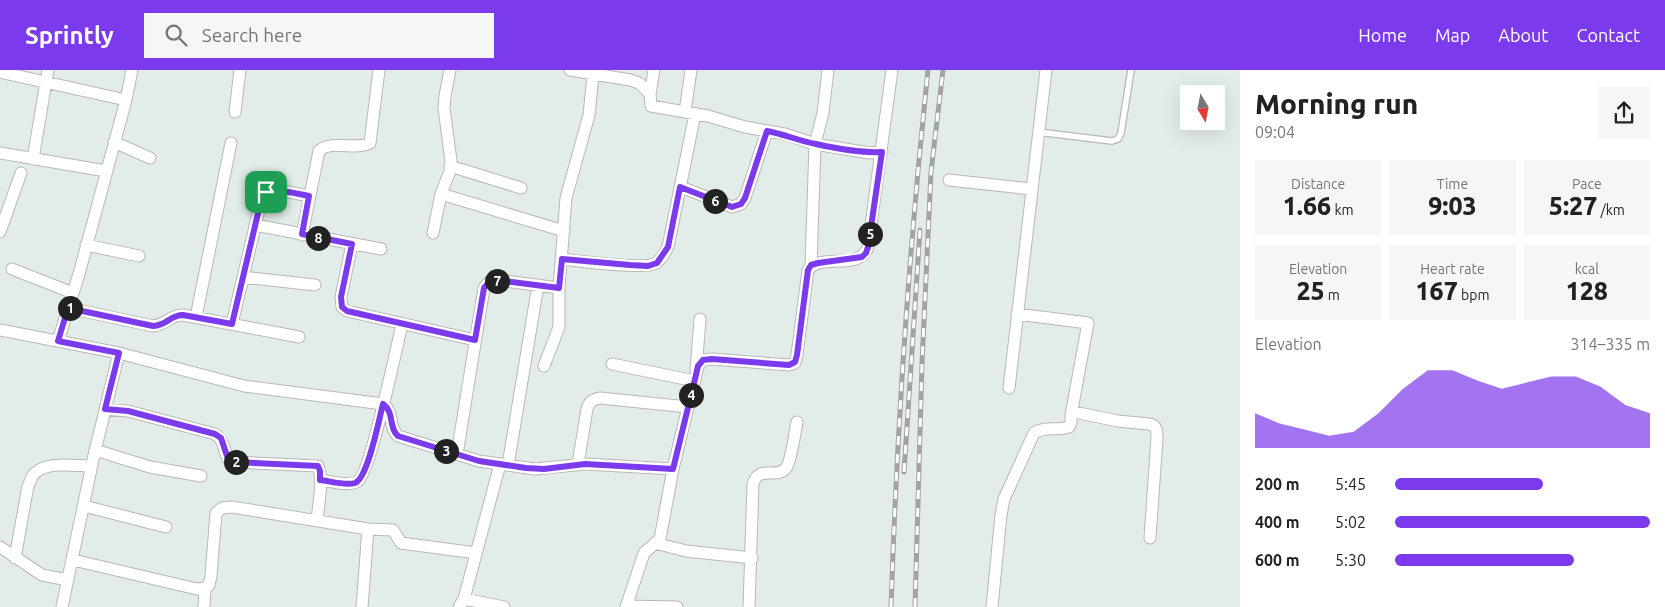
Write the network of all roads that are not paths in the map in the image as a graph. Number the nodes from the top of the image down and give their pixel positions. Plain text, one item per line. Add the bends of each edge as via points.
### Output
1 (48, 70) edge
2 (132, 70) edge
3 (240, 70) edge
4 (379, 70) edge
5 (450, 70) edge
6 (570, 70) edge
7 (654, 70) edge
8 (691, 70) edge
9 (828, 70) edge
10 (892, 70) edge
11 (1046, 70) edge
12 (1130, 70) edge
13 (0, 72) edge
14 (593, 74) junction
15 (618, 74) edge
16 (46, 82) junction
17 (650, 94) junction
18 (126, 100) junction
19 (235, 112) dead end
20 (690, 113) junction
21 (767, 131) junction
22 (1038, 132) junction
23 (114, 142) junction
24 (231, 143) dead end
25 (815, 144) junction
26 (882, 152) junction
27 (0, 153) edge
28 (150, 158) dead end
29 (33, 159) junction
30 (450, 166) junction
31 (106, 171) junction
32 (20, 173) dead end
33 (949, 180) dead end
34 (680, 187) junction
35 (520, 188) dead end
36 (1031, 189) junction
37 (441, 194) junction
38 (309, 196) junction
39 (255, 225) junction
40 (564, 231) junction
41 (0, 232) edge
42 (433, 232) dead end
43 (302, 234) junction
44 (352, 244) junction
45 (86, 245) junction
46 (381, 249) dead end
47 (139, 256) dead end
48 (562, 259) junction
49 (811, 265) junction
50 (12, 269) dead end
51 (243, 277) junction
52 (315, 285) dead end
53 (538, 286) junction
54 (559, 288) junction
55 (73, 293) junction
56 (68, 308) junction
57 (1017, 314) junction
58 (196, 317) junction
59 (700, 319) dead end
60 (232, 324) junction
61 (402, 324) junction
62 (0, 330) edge
63 (298, 336) dead end
64 (475, 340) junction
65 (58, 341) junction
66 (119, 353) junction
67 (612, 364) dead end
68 (544, 366) dead end
69 (695, 378) junction
70 (1009, 388) dead end
71 (383, 404) junction
72 (688, 407) junction
73 (105, 409) junction
74 (1071, 415) junction
75 (797, 422) dead end
76 (95, 450) junction
77 (457, 454) junction
78 (504, 464) junction
79 (578, 464) junction
80 (92, 466) junction
81 (673, 469) junction
82 (201, 476) dead end
83 (320, 480) junction
84 (84, 506) junction
85 (317, 521) junction
86 (166, 527) dead end
87 (368, 529) junction
88 (1150, 538) dead end
89 (655, 543) junction
90 (0, 547) edge
91 (476, 553) junction
92 (16, 558) junction
93 (752, 558) junction
94 (73, 560) junction
95 (68, 580) junction
96 (205, 588) junction
97 (462, 603) edge
98 (626, 606) edge
99 (62, 607) edge
100 (204, 607) edge
101 (362, 607) edge
102 (504, 607) edge
103 (677, 607) edge
104 (749, 607) edge
105 (992, 607) edge

1 - 16 street
2 - 18 street
3 - 19 street
4 - 38 street via 370,143 357,147 323,147 319,151
5 - 30 street via 444,108
6 - 14 street
7 - 17 street
8 - 20 street
9 - 25 street
10 - 26 street
11 - 22 street
12 - 22 lane via 1118,139 1100,140
13 - 16 street
14 - 15 street
14 - 40 street via 589,114 566,198
15 - 17 street via 638,83
16 - 18 street
16 - 29 street
17 - 20 street via 651,106
18 - 23 street
20 - 21 street
20 - 34 street
21 - 25 street
21 - 34 street via 741,204 732,207
22 - 36 street
23 - 28 street
23 - 31 street
24 - 58 street
25 - 26 street
25 - 49 street
26 - 49 street via 866,253 854,259
27 - 29 street
29 - 31 street
30 - 35 street
30 - 37 street
31 - 45 street
32 - 41 street
33 - 36 street
34 - 48 street via 668,247 657,263 648,266
36 - 57 street
37 - 40 street
37 - 42 street
38 - 39 street via 266,192 262,196
38 - 43 street
39 - 43 street
39 - 51 street
40 - 48 street
43 - 44 street
44 - 46 street
44 - 61 street via 341,297 342,307
45 - 47 street
45 - 55 street
48 - 54 street
49 - 69 street via 806,278 795,362 789,365 703,360
50 - 55 street
51 - 52 street
51 - 60 street
53 - 54 street
53 - 64 street via 497,280 489,282 484,288
53 - 78 street
54 - 68 street via 559,327
55 - 56 street
56 - 58 street via 153,326 162,325 176,315
56 - 65 street
57 - 70 street
57 - 74 street via 1088,323
58 - 60 street
59 - 69 street
60 - 63 street
61 - 64 street
61 - 71 street
62 - 65 street
64 - 77 street
65 - 66 street
66 - 71 street via 244,386
66 - 73 street
67 - 69 street
69 - 72 street
71 - 77 street via 390,411 393,432 398,436
71 - 83 street via 362,478 349,484
72 - 79 street via 594,399 587,409
72 - 81 street
73 - 76 street
73 - 83 street via 128,411 215,434 221,438 228,459 235,462 318,466
74 - 88 street via 1074,412 1149,424 1156,428
74 - 105 street via 1069,427 1034,433 1009,486 1001,515
75 - 93 street via 785,469 759,474 753,484
76 - 80 street
76 - 82 street via 150,467
77 - 78 street
78 - 79 street via 536,469
78 - 91 street
79 - 81 street
80 - 84 street
80 - 92 street via 50,466 32,476
81 - 89 street via 662,533
83 - 85 street
84 - 86 street
84 - 94 street
85 - 87 street
85 - 96 street via 222,508 216,513 210,585
87 - 91 street via 393,530 401,543
87 - 101 street
89 - 93 street via 686,551
89 - 98 street via 644,553
90 - 92 street
91 - 97 street
92 - 95 street via 42,574
93 - 104 street
94 - 95 street
94 - 96 street via 196,589
95 - 99 street
96 - 100 street
97 - 102 street
98 - 103 street

